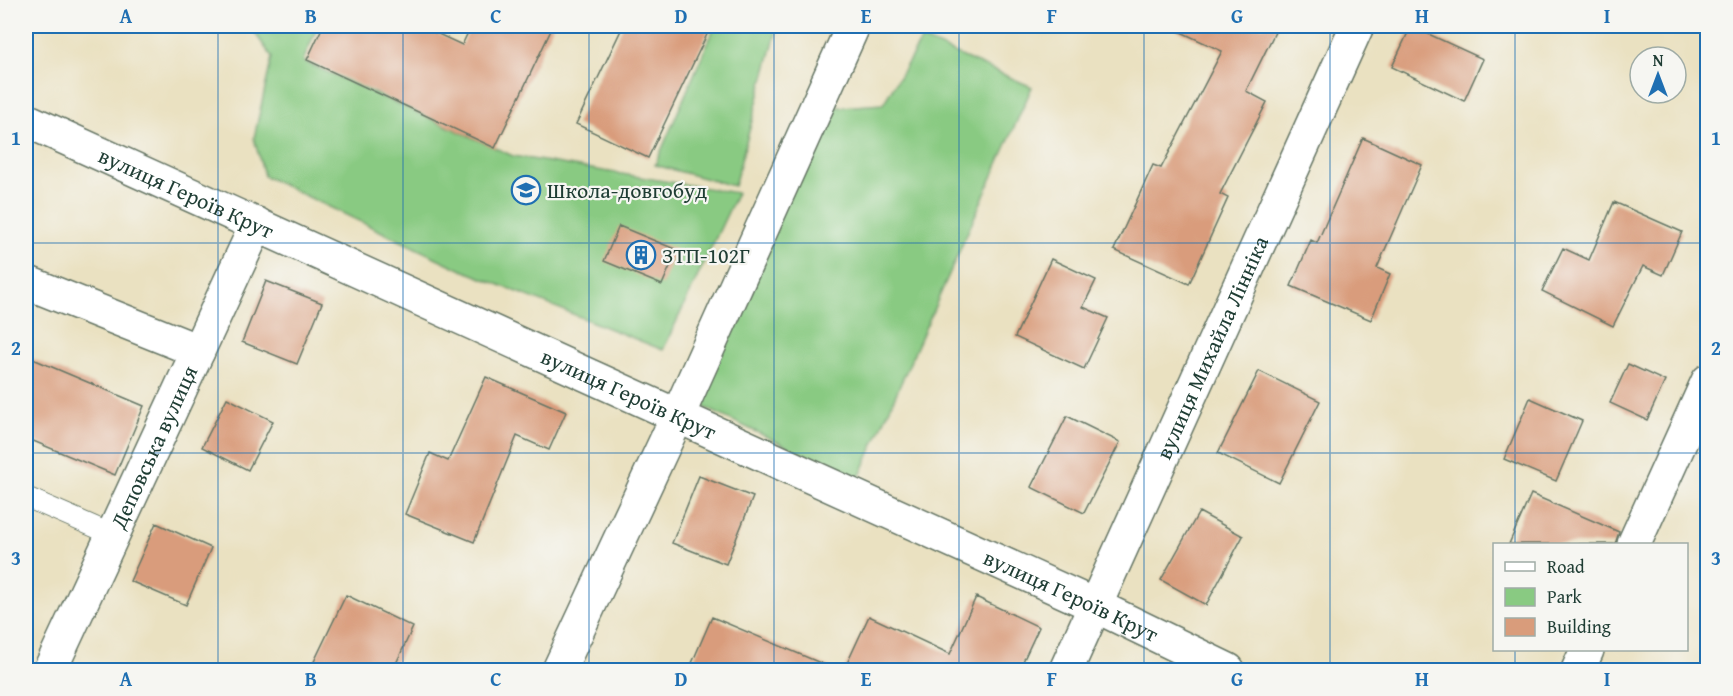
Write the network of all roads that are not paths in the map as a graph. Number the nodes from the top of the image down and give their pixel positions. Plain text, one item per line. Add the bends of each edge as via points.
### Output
1 (853, 26) edge
2 (1357, 26) edge
3 (26, 120) edge
4 (257, 224) junction
5 (26, 282) edge
6 (198, 351) junction
7 (1707, 381) edge
8 (678, 415) junction
9 (26, 497) edge
10 (113, 535) junction
11 (1634, 543) edge
12 (1096, 606) junction
13 (1587, 651) edge
14 (50, 670) edge
15 (559, 670) edge
16 (1066, 670) edge
17 (1228, 670) edge
18 (1578, 670) edge

1 - 8 street
2 - 12 street, вулиця Михайла Лінніка
3 - 4 street, вулиця Героїв Крут
4 - 6 street, Деповська вулиця
4 - 8 street, вулиця Героїв Крут
5 - 6 street
6 - 10 street, Деповська вулиця
7 - 11 street
8 - 12 street, вулиця Героїв Крут
8 - 15 street
9 - 10 lane
10 - 14 street, Деповська вулиця
12 - 16 street, вулиця Михайла Лінніка
12 - 17 street, вулиця Героїв Крут
13 - 18 street

